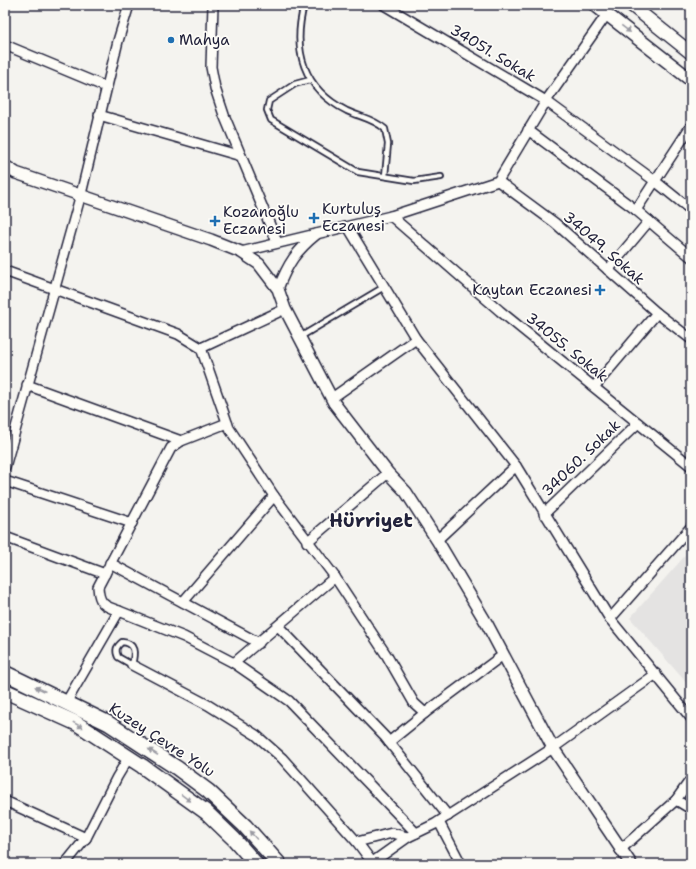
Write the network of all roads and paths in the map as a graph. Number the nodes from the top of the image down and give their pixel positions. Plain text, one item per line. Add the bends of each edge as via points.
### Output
1 (129, 5) edge
2 (213, 5) edge
3 (304, 5) edge
4 (384, 5) edge
5 (595, 5) edge
6 (631, 5) edge
7 (607, 14) junction
8 (5, 45) edge
9 (691, 53) edge
10 (310, 80) junction
11 (691, 80) edge
12 (106, 87) junction
13 (546, 101) junction
14 (99, 115) junction
15 (691, 126) edge
16 (528, 130) junction
17 (241, 156) junction
18 (5, 166) edge
19 (385, 176) junction
20 (441, 177) dead end
21 (498, 181) junction
22 (655, 181) junction
23 (81, 194) junction
24 (636, 210) junction
25 (691, 210) edge
26 (391, 216) junction
27 (649, 221) junction
28 (348, 227) junction
29 (319, 232) junction
30 (277, 242) junction
31 (241, 252) junction
32 (691, 258) edge
33 (608, 270) junction
34 (5, 271) edge
35 (384, 287) junction
36 (278, 288) junction
37 (54, 289) junction
38 (285, 309) junction
39 (657, 313) junction
40 (300, 337) junction
41 (416, 339) junction
42 (691, 339) edge
43 (201, 348) junction
44 (27, 385) junction
45 (594, 388) junction
46 (332, 398) junction
47 (227, 423) junction
48 (638, 423) junction
49 (181, 441) junction
50 (516, 466) junction
51 (691, 466) edge
52 (5, 467) edge
53 (388, 473) junction
54 (5, 481) edge
55 (274, 496) junction
56 (544, 514) junction
57 (132, 523) junction
58 (691, 527) edge
59 (5, 537) edge
60 (437, 540) junction
61 (308, 542) junction
62 (110, 563) junction
63 (105, 574) junction
64 (335, 577) junction
65 (183, 602) junction
66 (119, 611) junction
67 (610, 619) junction
68 (279, 627) junction
69 (259, 643) junction
70 (503, 654) junction
71 (234, 663) junction
72 (132, 665) junction
73 (5, 673) edge
74 (656, 674) junction
75 (5, 691) edge
76 (67, 701) junction
77 (424, 713) junction
78 (691, 718) edge
79 (389, 742) junction
80 (553, 748) junction
81 (129, 757) junction
82 (691, 779) edge
83 (676, 800) junction
84 (5, 801) edge
85 (691, 809) edge
86 (448, 816) junction
87 (439, 822) junction
88 (412, 835) junction
89 (86, 838) junction
90 (357, 842) junction
91 (620, 850) junction
92 (371, 863) edge
93 (65, 864) edge
94 (256, 864) edge
95 (279, 864) edge
96 (461, 864) edge
97 (631, 864) edge

1 - 12 street
2 - 17 street via 211,67 224,115
3 - 10 lane via 298,43 302,62
4 - 13 street, 34051. Sokak
5 - 7 main road
6 - 9 main road
7 -> 11 main road
7 - 13 street
8 - 12 street
10 - 19 lane via 327,99 347,111 376,121 385,129 388,144
10 - 19 lane via 295,84 269,101 267,110 271,120 358,172
12 - 14 street
13 - 16 street
13 - 22 street, 34051. Sokak
14 - 17 street
14 - 23 street
15 - 22 street
16 - 21 street
16 - 24 street
17 - 30 street
18 - 23 street
19 - 20 lane via 414,181
21 - 26 street
21 - 33 street, 34049. Sokak via 555,223
22 - 24 street
22 - 25 street, 34051. Sokak
23 - 31 street
23 - 37 street
24 - 27 street
26 - 28 street
26 - 45 street, 34055. Sokak via 500,311
27 - 32 street
27 - 33 street
28 - 29 street
28 - 35 street
29 - 30 street
29 - 36 street via 300,248 285,270
30 - 31 street
31 - 36 street via 258,264
33 - 39 street, 34049. Sokak
34 - 37 street
35 - 40 lane
35 - 41 street
36 - 38 street
37 - 43 street via 178,334
37 - 44 street
38 - 40 street
38 - 43 street
39 - 42 street, 34049. Sokak
39 - 45 street
40 - 46 street
41 - 46 street
41 - 50 street
43 - 47 street
44 - 49 street
44 - 52 street
45 - 48 street, 34055. Sokak
46 - 53 street
47 - 49 street
47 - 55 street
48 - 51 street, 34055. Sokak
48 - 56 street, 34060. Sokak
49 - 57 street via 171,448
50 - 56 street
50 - 60 street
53 - 60 street via 406,492
53 - 61 street
54 - 57 street
55 - 61 street
55 - 65 street
56 - 67 street
57 - 62 street
58 - 67 street
59 - 63 street
60 - 70 street
61 - 64 street
62 - 63 street
62 - 65 street
63 - 66 street via 98,587 98,598 105,606
64 - 68 street
64 - 77 street via 387,656 414,703
65 - 69 street
66 - 71 street via 184,637
66 - 76 street
67 - 74 street
68 - 69 street
68 - 79 street
69 - 71 street
70 - 77 street
70 - 80 street
71 - 88 street via 289,701
72 - 72 lane via 135,653 132,646 122,642 117,646 118,657
72 - 90 street via 208,705 256,735 282,758
76 -> 73 main road, Kuzey Çevre Yolu
74 - 78 street
74 - 80 street
75 -> 81 main road via 76,723
95 -> 76 main road, Kuzey Çevre Yolu via 245,826 208,791 108,723
77 - 79 street
79 - 86 street
80 - 86 street
80 - 91 street
81 - 89 street
81 -> 94 main road via 206,812
82 - 83 street
83 - 85 street
83 - 91 street
84 - 89 street
86 - 87 street
87 - 88 street
87 - 96 street
88 - 90 street via 392,833
88 - 92 street
89 - 93 street
90 - 92 street
91 - 97 street

